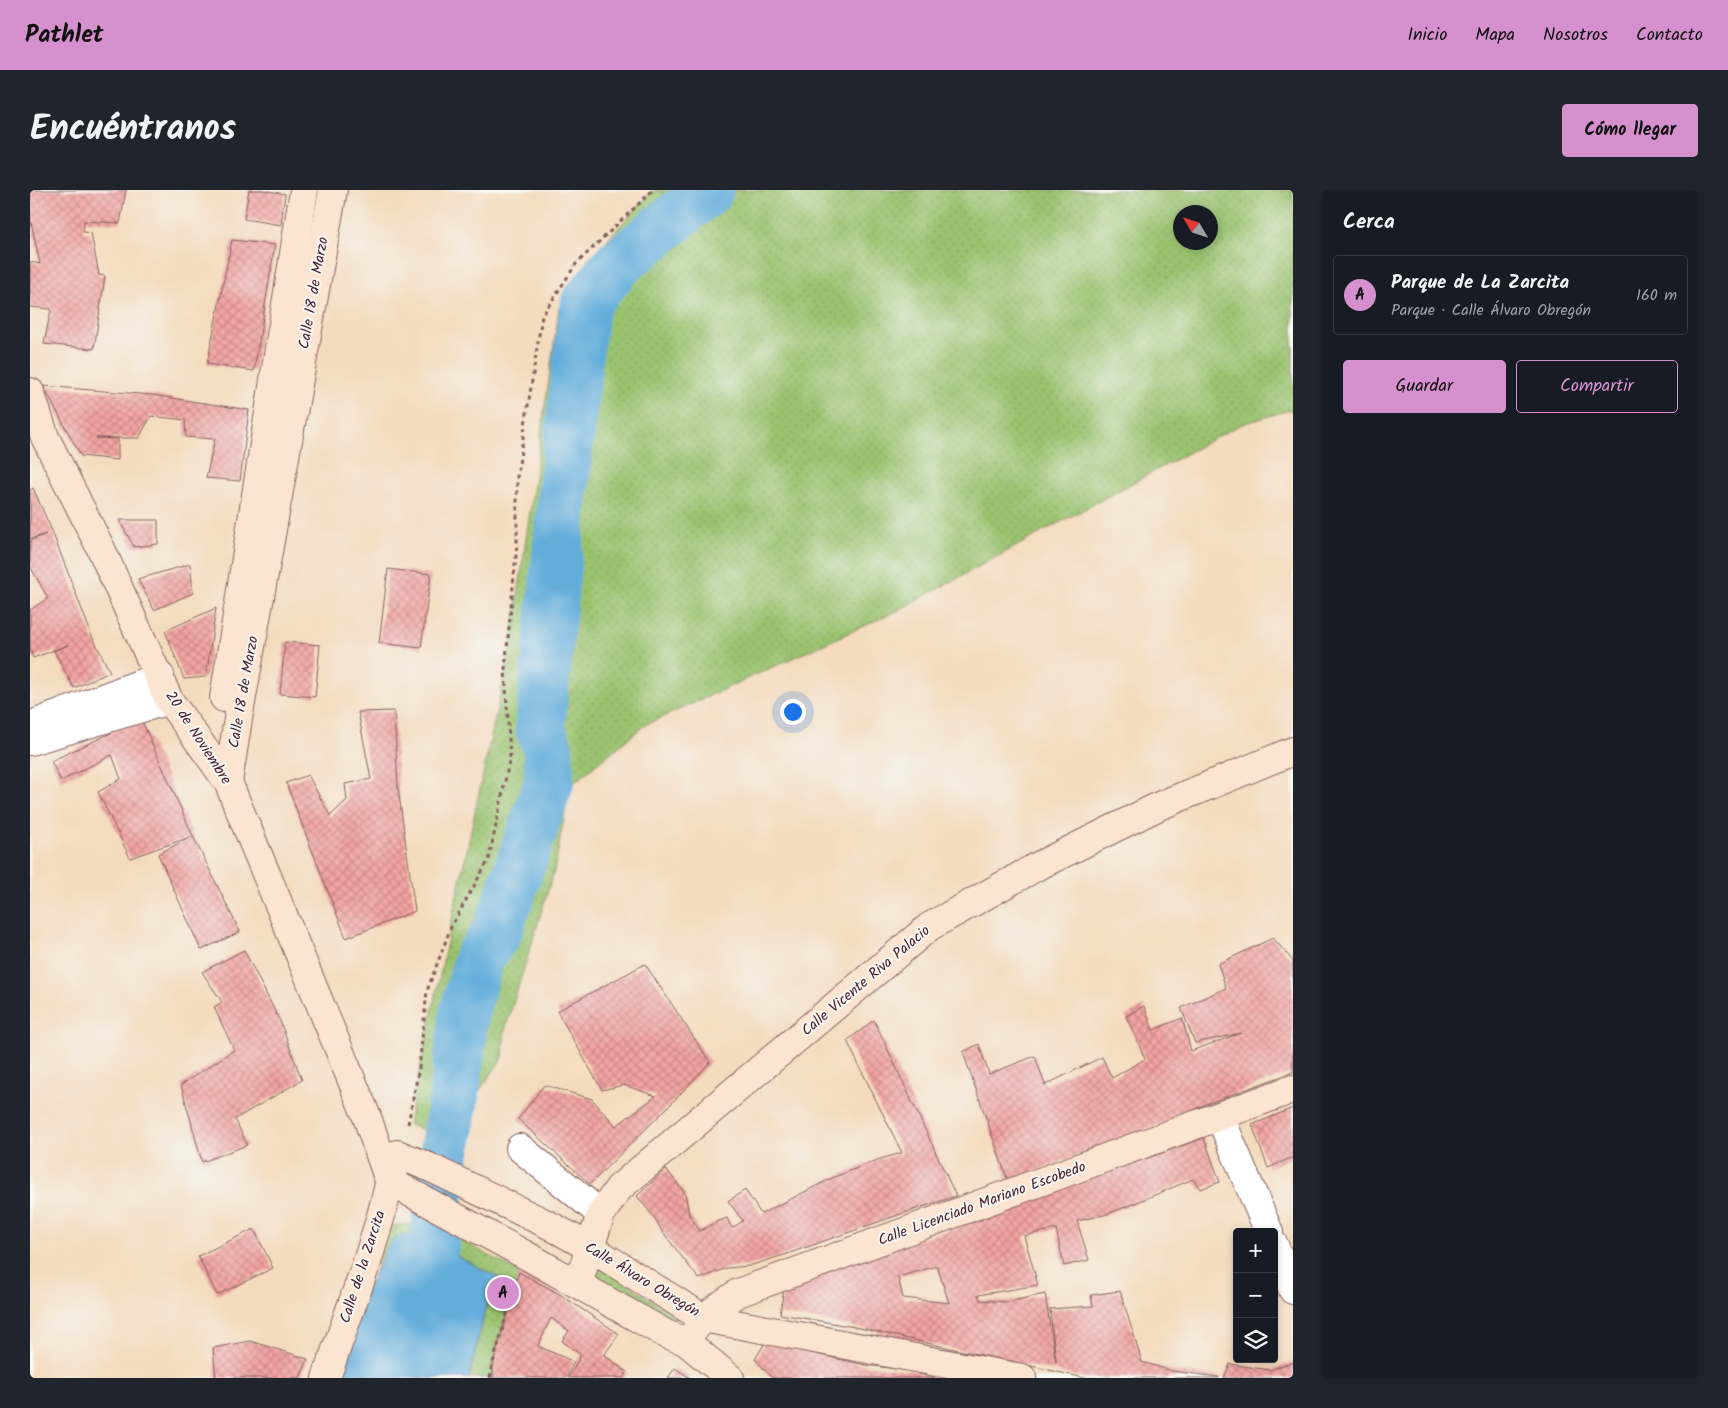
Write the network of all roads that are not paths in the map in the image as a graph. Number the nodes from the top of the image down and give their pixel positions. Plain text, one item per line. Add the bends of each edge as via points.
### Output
1 (304, 190) edge
2 (332, 190) edge
3 (30, 392) edge
4 (164, 688) junction
5 (30, 711) edge
6 (57, 714) junction
7 (30, 726) edge
8 (30, 741) edge
9 (1293, 751) edge
10 (228, 782) junction
11 (1293, 1089) edge
12 (368, 1117) junction
13 (1220, 1117) junction
14 (520, 1148) dead end
15 (397, 1154) junction
16 (389, 1181) junction
17 (602, 1214) junction
18 (1266, 1228) edge
19 (589, 1247) junction
20 (1278, 1254) edge
21 (578, 1284) junction
22 (1293, 1290) edge
23 (703, 1318) junction
24 (685, 1341) junction
25 (326, 1378) edge
26 (730, 1378) edge
27 (1022, 1378) edge

1 - 10 main road, Calle 18 de Marzo via 224,694
2 - 10 main road, Calle 18 de Marzo
3 - 4 main road, 20 de Noviembre via 45,437 102,551
4 - 6 street
4 - 8 street
4 - 10 main road, 20 de Noviembre
5 - 6 street
6 - 7 street
9 - 17 main road, Calle Vicente Riva Palacio via 1159,806 1036,866 929,927 619,1188
10 - 12 main road, 20 de Noviembre
11 - 13 main road, Calle Licenciado Mariano Escobedo
12 - 15 main road
12 - 16 main road
13 - 18 street
13 - 23 main road, Calle Licenciado Mariano Escobedo via 738,1293
14 - 17 street
15 - 16 main road, Calle de la Zarcita
15 - 19 main road, Calle Álvaro Obregón via 429,1166
16 - 21 main road, Calle Álvaro Obregón
16 - 25 main road, Calle de la Zarcita via 368,1259
17 - 19 main road, Calle Vicente Riva Palacio
19 - 21 main road, Calle Vicente Riva Palacio
19 - 23 main road, Calle Álvaro Obregón
20 - 22 street
21 - 24 main road, Calle Álvaro Obregón via 666,1334
23 - 24 main road, Calle Licenciado Mariano Escobedo
23 - 27 main road, Calle Álvaro Obregón
24 - 26 main road, Calle Álvaro Obregón

